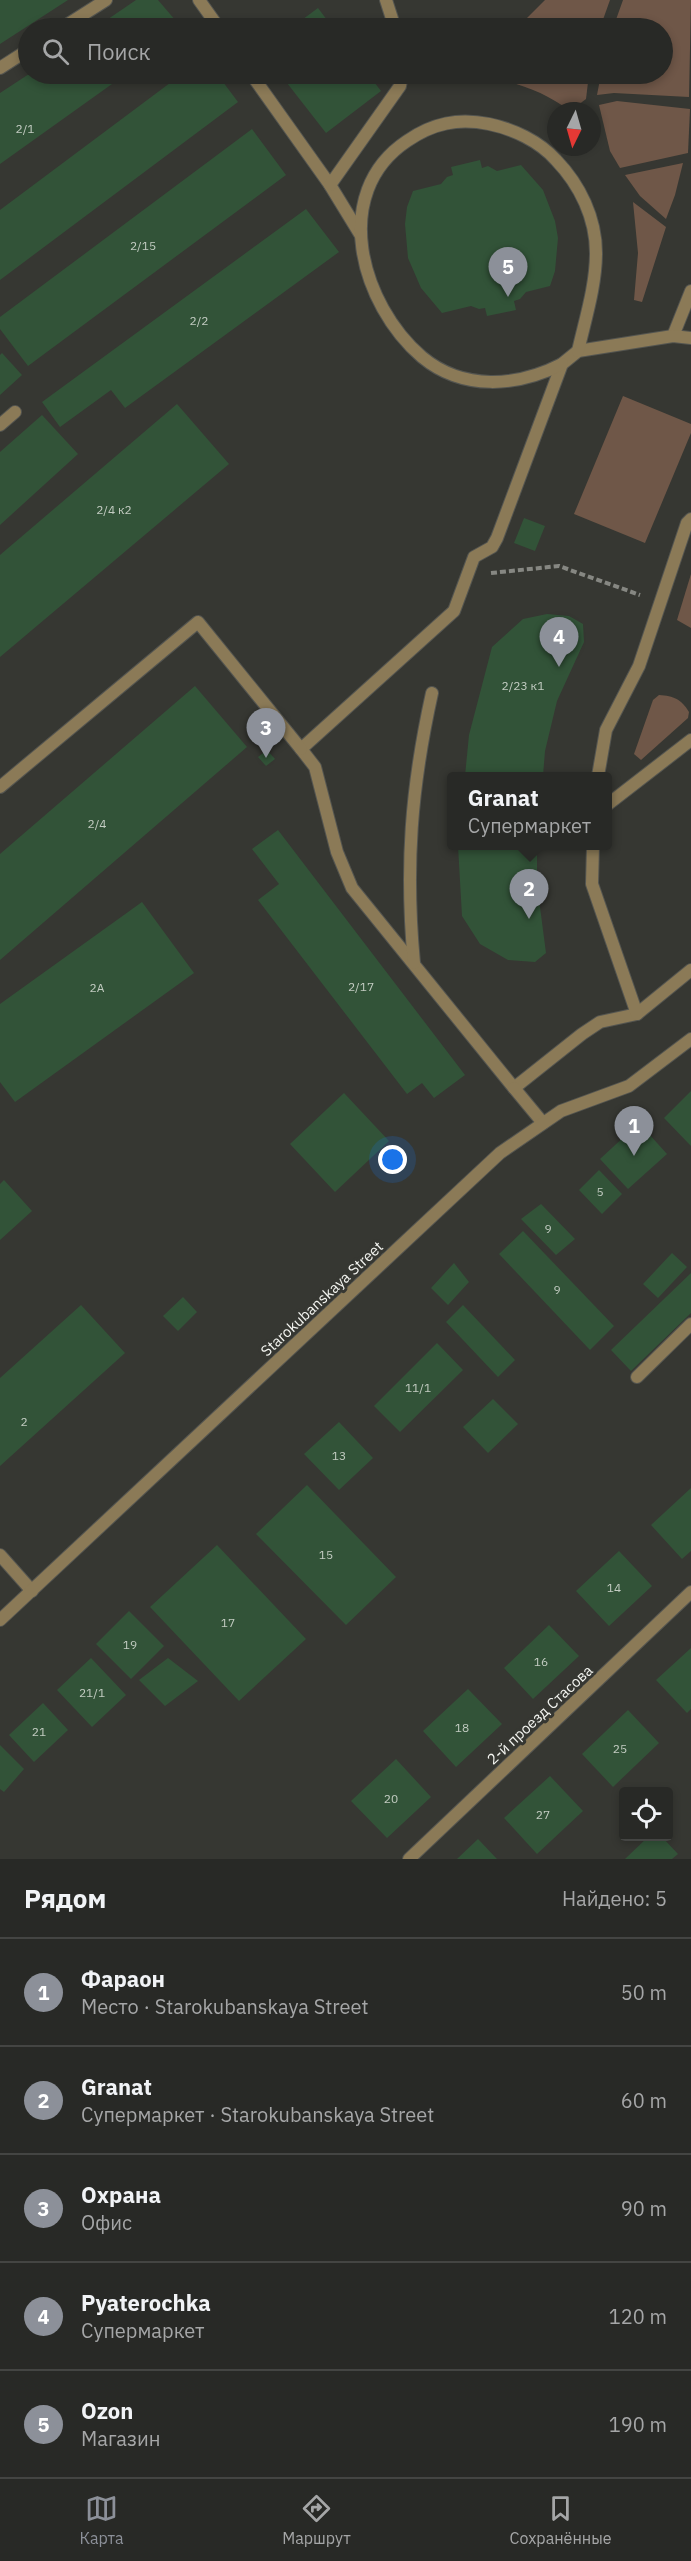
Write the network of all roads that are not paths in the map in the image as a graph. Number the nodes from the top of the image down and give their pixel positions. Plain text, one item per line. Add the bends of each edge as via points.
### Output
1 (106, 0) edge
2 (199, 0) edge
3 (386, 0) edge
4 (78, 18) edge
5 (212, 18) edge
6 (392, 18) edge
7 (18, 56) edge
8 (0, 68) edge
9 (258, 84) edge
10 (400, 84) edge
11 (330, 185) junction
12 (361, 235) junction
13 (691, 291) edge
14 (673, 336) junction
15 (691, 338) edge
16 (578, 351) junction
17 (562, 364) junction
18 (15, 412) dead end
19 (0, 425) edge
20 (691, 519) edge
21 (432, 693) dead end
22 (691, 740) edge
23 (301, 749) junction
24 (599, 772) edge
25 (0, 787) edge
26 (612, 802) edge
27 (592, 850) edge
28 (414, 964) junction
29 (691, 970) edge
30 (637, 1014) junction
31 (691, 1039) edge
32 (514, 1088) junction
33 (543, 1123) junction
34 (691, 1324) edge
35 (637, 1377) dead end
36 (0, 1555) edge
37 (32, 1591) junction
38 (691, 1592) edge
39 (0, 1620) edge
40 (410, 1859) edge

1 - 4 street
2 - 5 street
3 - 6 street
7 - 8 street
9 - 11 street
10 - 11 street
11 - 12 street
12 - 16 street via 361,215 375,176 401,145 417,134 455,120 518,133 544,149 566,170 594,230 595,274
12 - 17 street via 366,271 383,312 425,360 459,377 499,383 541,374
13 - 14 street
14 - 15 street
14 - 16 street
16 - 17 street
17 - 23 street via 497,538 492,547 474,557 454,611
18 - 19 street
20 - 24 street via 639,666 606,730
21 - 28 street via 410,823 408,870
22 - 26 street
23 - 25 street via 198,622
23 - 28 street via 315,767 337,852 352,888
27 - 30 street via 592,884
28 - 32 street
29 - 30 street
30 - 32 street via 610,1019 591,1028
31 - 33 street, Starokubanskaya Street via 629,1086 561,1111
32 - 33 street
33 - 37 street, Starokubanskaya Street via 500,1153
34 - 35 street
36 - 37 street
37 - 39 street, Starokubanskaya Street
38 - 40 street, 2-й проезд Стасова

